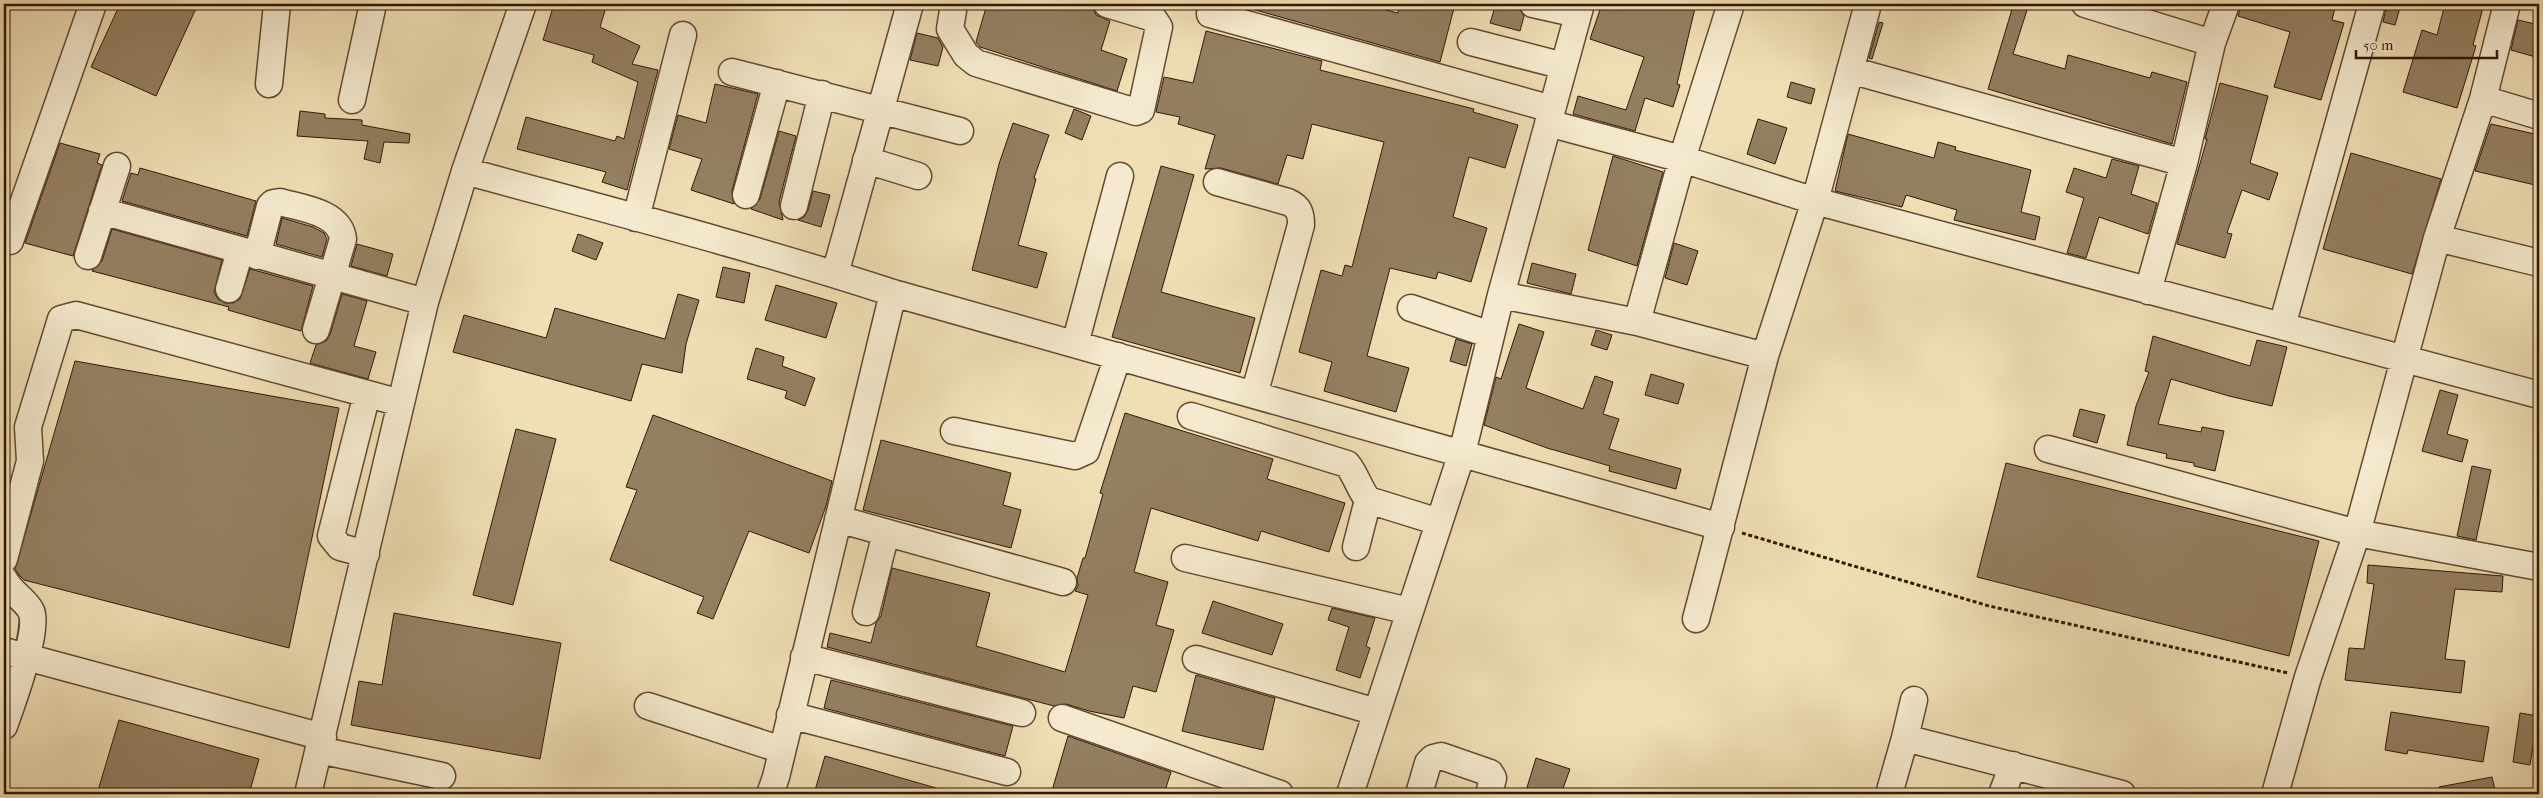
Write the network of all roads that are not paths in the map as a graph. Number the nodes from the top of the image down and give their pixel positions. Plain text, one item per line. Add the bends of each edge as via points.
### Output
1 (93, 4) edge
2 (277, 4) edge
3 (373, 4) edge
4 (523, 4) edge
5 (910, 4) edge
6 (954, 4) edge
7 (1107, 4) edge
8 (1533, 4) edge
9 (1731, 4) edge
10 (1868, 4) edge
11 (2085, 4) edge
12 (2226, 4) edge
13 (2372, 4) edge
14 (2507, 4) edge
15 (1579, 9) edge
16 (1210, 14) dead end
17 (684, 35) dead end
18 (1471, 42) dead end
19 (2212, 43) junction
20 (1564, 66) junction
21 (1850, 70) junction
22 (732, 72) dead end
23 (777, 83) junction
24 (269, 84) dead end
25 (822, 94) junction
26 (2483, 99) junction
27 (352, 100) dead end
28 (880, 109) junction
29 (1550, 116) junction
30 (2539, 116) edge
31 (960, 131) dead end
32 (1682, 159) junction
33 (866, 160) junction
34 (2184, 163) junction
35 (117, 166) dead end
36 (465, 171) junction
37 (918, 176) dead end
38 (1120, 176) dead end
39 (1216, 182) dead end
40 (746, 195) dead end
41 (1815, 200) junction
42 (794, 206) dead end
43 (102, 211) junction
44 (636, 218) junction
45 (2437, 238) junction
46 (10, 241) dead end
47 (249, 253) junction
48 (88, 256) dead end
49 (2539, 263) edge
50 (835, 274) junction
51 (332, 276) junction
52 (229, 289) dead end
53 (2148, 291) junction
54 (893, 293) junction
55 (1501, 295) junction
56 (425, 302) junction
57 (1411, 308) dead end
58 (1637, 322) junction
59 (2282, 326) junction
60 (316, 330) dead end
61 (1491, 335) junction
62 (1075, 344) junction
63 (1118, 356) junction
64 (1765, 356) junction
65 (2404, 359) junction
66 (367, 394) junction
67 (1254, 395) junction
68 (2539, 395) edge
69 (401, 403) junction
70 (1191, 416) dead end
71 (954, 431) dead end
72 (2048, 449) dead end
73 (1462, 453) junction
74 (1368, 500) junction
75 (838, 520) junction
76 (1439, 522) junction
77 (1722, 527) junction
78 (886, 533) junction
79 (2357, 533) junction
80 (1356, 547) dead end
81 (366, 554) junction
82 (1185, 558) dead end
83 (4, 559) edge
84 (2539, 566) edge
85 (4, 579) edge
86 (1063, 582) dead end
87 (1410, 611) junction
88 (866, 612) dead end
89 (1696, 620) dead end
90 (15, 654) edge
91 (804, 657) junction
92 (1196, 659) dead end
93 (1914, 700) dead end
94 (648, 706) dead end
95 (1376, 712) junction
96 (1022, 713) dead end
97 (790, 715) junction
98 (1062, 718) dead end
99 (4, 726) edge
100 (1905, 738) junction
101 (321, 743) junction
102 (782, 750) junction
103 (2013, 765) junction
104 (1007, 772) dead end
105 (442, 776) dead end
106 (773, 786) edge
107 (308, 794) edge
108 (1280, 794) edge
109 (1350, 794) edge
110 (1420, 794) edge
111 (1489, 794) edge
112 (1889, 794) edge
113 (2002, 794) edge
114 (2122, 794) edge
115 (2276, 794) edge

1 - 46 street
2 - 24 street
3 - 27 street
4 - 36 street
5 - 28 street
6 - 7 street via 950,29 966,55 976,63 1136,112 1141,110 1158,22
8 - 15 street
9 - 32 street
10 - 21 street
11 - 19 street
12 - 19 street
13 - 59 street
14 - 26 street
15 - 20 street
16 - 29 street
17 - 44 street
18 - 20 street
19 - 34 street
20 - 29 street
21 - 34 street
21 - 41 street
22 - 23 street
23 - 25 street
23 - 40 street
25 - 28 street
25 - 42 street
26 - 30 street
26 - 45 street
28 - 31 street
28 - 33 street
29 - 32 street
29 - 55 street
32 - 41 street
32 - 58 street
33 - 37 street
33 - 50 street
34 - 53 street
35 - 43 street
36 - 44 street
36 - 56 street
38 - 62 street
39 - 67 street via 1288,202 1301,214 1301,225
41 - 53 street
41 - 64 street
43 - 47 street
43 - 48 street
44 - 50 street
45 - 49 street
45 - 65 street
47 - 51 street
47 - 51 street via 270,206 273,202 280,202 338,223 343,239
47 - 52 street
50 - 54 street
51 - 56 street
51 - 60 street
53 - 59 street
54 - 62 street
54 - 75 street
55 - 58 street
55 - 61 street
56 - 69 street
57 - 61 street
58 - 64 street
59 - 65 street
61 - 73 street
62 - 63 street
63 - 67 street
63 - 71 street via 1082,455
64 - 77 street
65 - 68 street
65 - 79 street
66 - 69 street
66 - 81 street via 331,536 340,547
66 - 83 street via 76,316 62,319 28,427 30,460
67 - 73 street
69 - 81 street
70 - 74 street via 1347,464
72 - 79 street
73 - 76 street
73 - 77 street
74 - 76 street
74 - 80 street
75 - 78 street
75 - 91 street
76 - 87 street
77 - 89 street
78 - 86 street
78 - 88 street
79 - 84 street
79 - 115 street via 2308,677
81 - 101 street
82 - 87 street
85 - 90 street via 33,617
87 - 95 street
90 - 99 street
90 - 101 street
91 - 96 street
91 - 97 street
92 - 95 street
93 - 100 street
94 - 102 street
95 - 109 street
97 - 102 street
97 - 104 street
98 - 108 street
100 - 103 street
100 - 112 street
101 - 105 street
101 - 107 street
102 - 106 street
103 - 113 street
103 - 114 street
110 - 111 street via 1428,763 1442,756 1490,773

